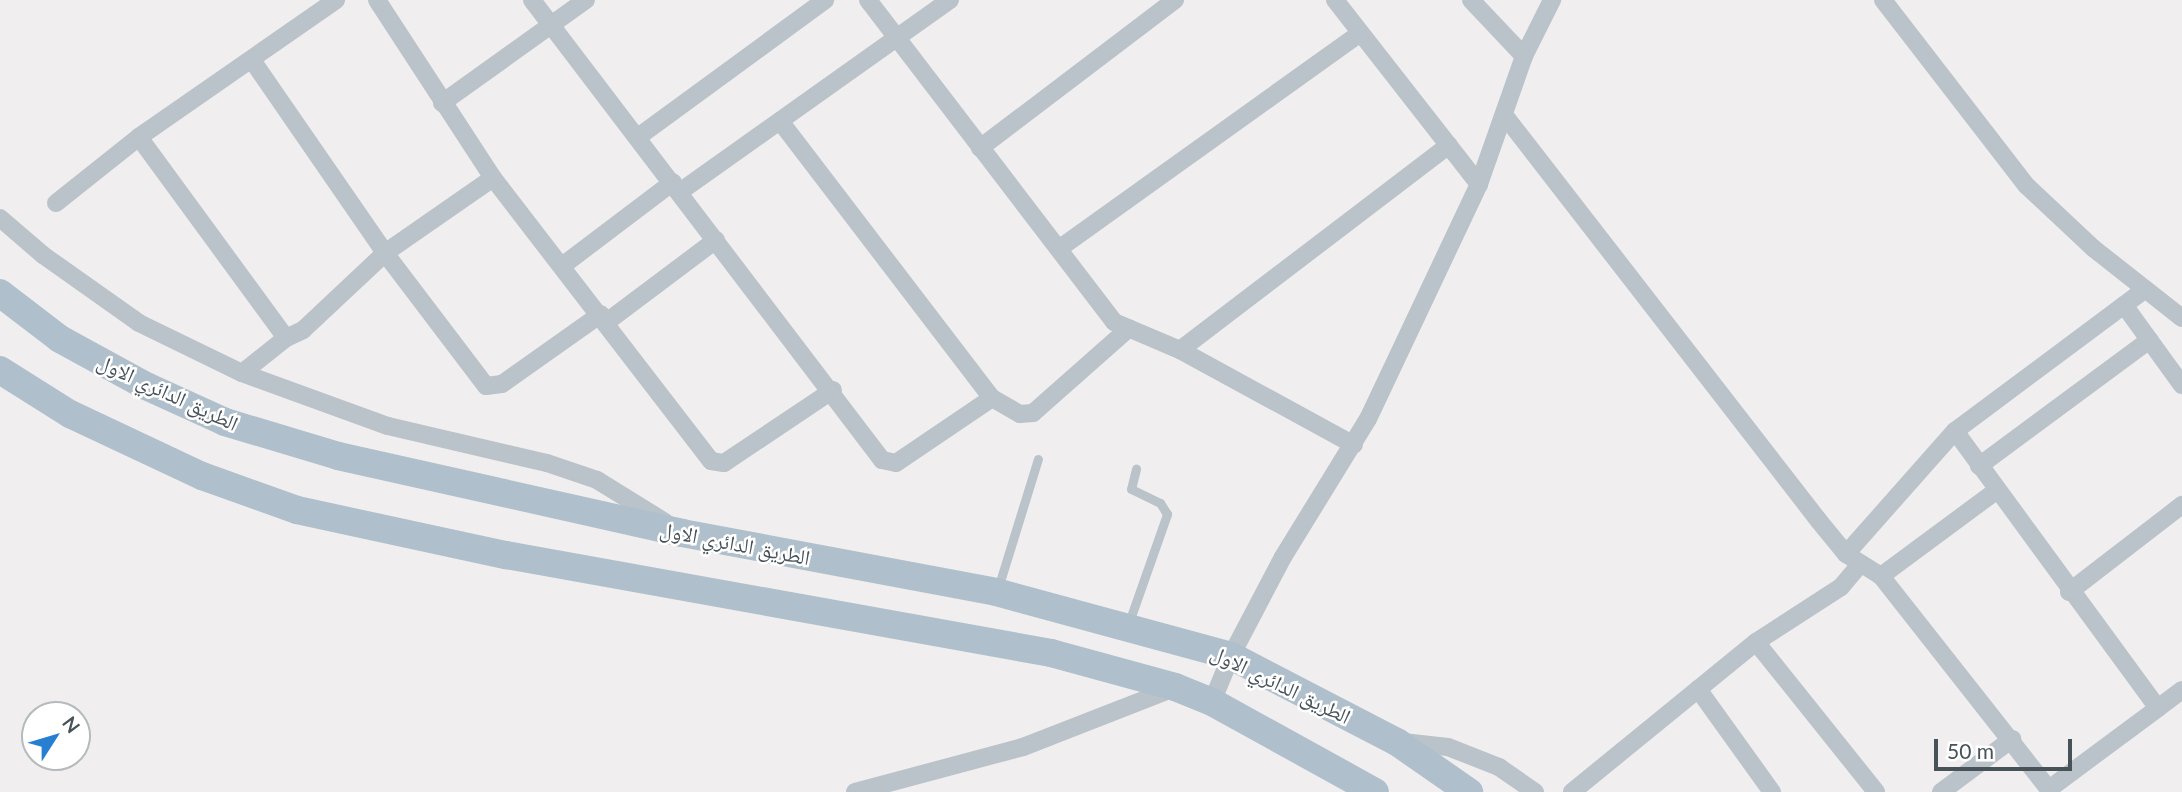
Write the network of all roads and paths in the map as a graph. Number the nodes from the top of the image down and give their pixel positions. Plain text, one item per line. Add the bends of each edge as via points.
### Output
1 (336, 0) edge
2 (377, 0) edge
3 (532, 0) edge
4 (586, 0) edge
5 (825, 0) edge
6 (868, 0) edge
7 (950, 0) edge
8 (1175, 0) edge
9 (1335, 0) edge
10 (1471, 0) edge
11 (1552, 0) edge
12 (1883, 0) edge
13 (550, 27) junction
14 (1360, 33) junction
15 (899, 38) junction
16 (1524, 56) junction
17 (252, 60) junction
18 (442, 103) junction
19 (1505, 116) junction
20 (780, 121) junction
21 (139, 137) junction
22 (638, 137) junction
23 (1449, 145) junction
24 (980, 148) junction
25 (493, 178) junction
26 (1479, 184) junction
27 (677, 187) junction
28 (56, 203) dead end
29 (0, 218) edge
30 (716, 240) junction
31 (1060, 248) junction
32 (385, 253) junction
33 (562, 266) junction
34 (2144, 290) junction
35 (0, 293) edge
36 (2124, 305) junction
37 (605, 318) junction
38 (2182, 318) edge
39 (1129, 328) junction
40 (286, 338) junction
41 (2149, 340) junction
42 (1181, 350) junction
43 (0, 370) edge
44 (242, 373) junction
45 (2182, 384) edge
46 (833, 390) junction
47 (992, 398) junction
48 (1955, 431) junction
49 (1354, 445) junction
50 (1038, 459) dead end
51 (1979, 466) junction
52 (1136, 469) dead end
53 (1996, 491) junction
54 (2182, 505) edge
55 (682, 533) junction
56 (1853, 559) junction
57 (1881, 576) junction
58 (996, 592) junction
59 (2069, 592) junction
60 (1128, 625) junction
61 (1756, 642) junction
62 (1231, 656) junction
63 (1175, 687) junction
64 (1698, 689) junction
65 (1212, 702) junction
66 (2173, 702) edge
67 (2012, 739) junction
68 (1397, 742) junction
69 (2050, 791) edge
70 (855, 792) edge
71 (1374, 792) edge
72 (1469, 792) edge
73 (1535, 792) edge
74 (1572, 792) edge
75 (1772, 792) edge
76 (1876, 792) edge
77 (1941, 792) edge

1 - 17 street
2 - 18 street
3 - 13 street
4 - 13 street
5 - 22 street
6 - 15 street
7 - 15 street
8 - 24 street
9 - 14 street
10 - 16 street
11 - 16 street
12 - 34 street via 2027,186
13 - 18 street
13 - 22 street
14 - 23 street
14 - 31 street
15 - 20 street
15 - 24 street
16 - 19 street
17 - 21 street
17 - 32 street
18 - 25 street
19 - 26 street
19 - 56 street
20 - 27 street
20 - 47 street
21 - 28 street
21 - 40 street
22 - 27 street
23 - 26 street
23 - 42 street
24 - 31 street
25 - 32 street
25 - 33 street
26 - 49 street
27 - 30 street
27 - 33 street
29 - 44 street via 43,255 139,323
30 - 37 street
30 - 46 street
31 - 39 street via 1114,323
32 - 37 street via 486,386 502,384
32 - 40 street via 303,330
33 - 37 street
34 - 36 street
34 - 38 street
35 - 55 main road, الطريق الدائري الاول via 60,339 225,422 338,456
36 - 41 street
36 - 48 street
37 - 46 street via 718,464
39 - 42 street
39 - 47 street via 1033,413 1020,414
40 - 44 street
41 - 45 street
41 - 51 street
42 - 49 street
43 - 63 main road via 70,414 202,476 298,510 492,553 1051,653
44 - 55 street via 388,426 547,463 597,480
46 - 47 street via 873,451 882,460 896,463
48 - 51 street
48 - 56 street
49 - 62 street via 1283,557
50 - 58 lane
51 - 53 street
52 - 60 lane via 1131,489 1160,503 1167,514
53 - 57 street
53 - 59 street
54 - 59 street
55 - 58 main road, الطريق الدائري الاول
56 - 57 street
56 - 61 street via 1841,587
57 - 67 street
58 - 60 main road, الطريق الدائري الاول
59 - 66 street
60 - 62 main road, الطريق الدائري الاول
61 - 64 street
61 - 76 street
62 - 65 street
62 - 68 main road, الطريق الدائري الاول
63 - 65 main road
63 - 70 street via 1023,747
64 - 74 street
64 - 75 street
65 - 71 main road
66 - 69 street
67 - 69 street
67 - 77 street
68 - 72 main road, الطريق الدائري الاول
68 - 73 street via 1448,747 1499,767

